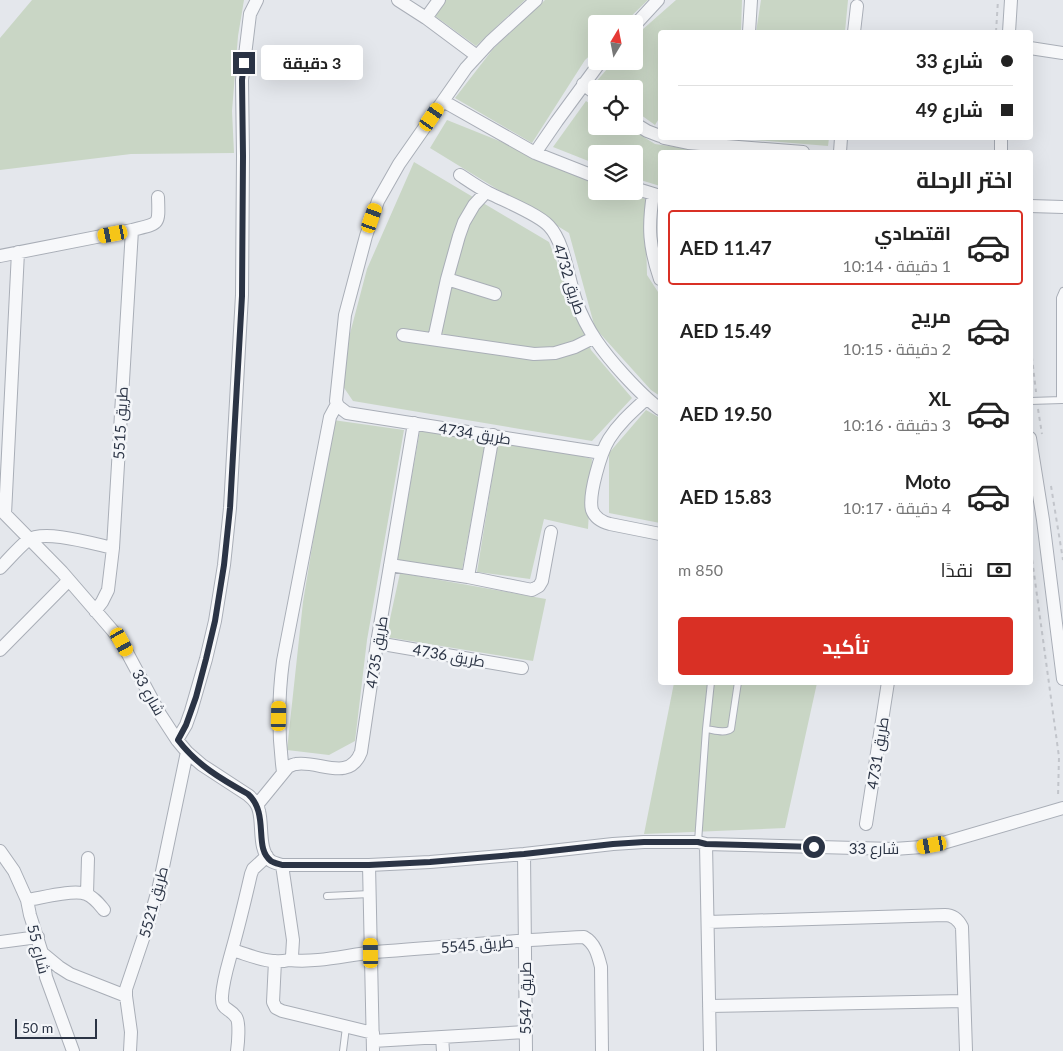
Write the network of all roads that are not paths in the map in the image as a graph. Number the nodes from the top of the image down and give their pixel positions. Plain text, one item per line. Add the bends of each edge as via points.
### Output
1 (257, 0) edge
2 (398, 0) edge
3 (439, 0) edge
4 (536, 0) edge
5 (658, 0) edge
6 (751, 0) edge
7 (1011, 0) edge
8 (857, 6) dead end
9 (643, 16) edge
10 (426, 18) junction
11 (748, 30) edge
12 (854, 30) edge
13 (1009, 30) edge
14 (1033, 48) edge
15 (1063, 53) edge
16 (477, 56) junction
17 (594, 70) edge
18 (583, 84) junction
19 (588, 88) edge
20 (443, 102) junction
21 (643, 129) edge
22 (658, 135) edge
23 (674, 140) edge
24 (777, 150) edge
25 (535, 152) junction
26 (588, 174) edge
27 (460, 175) dead end
28 (643, 191) edge
29 (486, 192) junction
30 (657, 195) edge
31 (158, 196) dead end
32 (1033, 206) edge
33 (1063, 207) edge
34 (132, 230) junction
35 (18, 252) junction
36 (0, 256) edge
37 (658, 272) edge
38 (447, 279) junction
39 (1063, 291) edge
40 (495, 294) dead end
41 (403, 335) dead end
42 (593, 338) junction
43 (434, 339) junction
44 (646, 398) junction
45 (1061, 400) edge
46 (1033, 401) edge
47 (337, 404) junction
48 (658, 407) edge
49 (414, 423) junction
50 (493, 436) junction
51 (602, 453) junction
52 (1033, 457) edge
53 (2, 512) edge
54 (551, 532) dead end
55 (658, 534) edge
56 (30, 539) junction
57 (113, 548) junction
58 (390, 565) junction
59 (0, 568) edge
60 (65, 576) junction
61 (468, 577) junction
62 (95, 611) junction
63 (376, 643) junction
64 (0, 650) edge
65 (522, 668) dead end
66 (1063, 679) edge
67 (711, 685) edge
68 (738, 685) edge
69 (888, 685) edge
70 (706, 728) junction
71 (178, 740) junction
72 (187, 752) junction
73 (283, 772) junction
74 (257, 805) junction
75 (1063, 808) edge
76 (866, 824) dead end
77 (702, 843) junction
78 (0, 851) edge
79 (524, 854) junction
80 (267, 856) junction
81 (88, 858) dead end
82 (282, 865) junction
83 (369, 865) junction
84 (87, 894) junction
85 (370, 894) junction
86 (327, 896) dead end
87 (27, 900) junction
88 (104, 910) dead end
89 (708, 922) junction
90 (38, 937) junction
91 (525, 940) junction
92 (0, 942) edge
93 (232, 950) junction
94 (42, 953) junction
95 (371, 953) junction
96 (288, 960) junction
97 (275, 961) junction
98 (70, 974) junction
99 (46, 977) junction
100 (126, 996) junction
101 (964, 1001) junction
102 (709, 1006) junction
103 (346, 1027) junction
104 (526, 1032) junction
105 (442, 1037) junction
106 (373, 1042) edge
107 (73, 1051) edge
108 (130, 1051) edge
109 (237, 1051) edge
110 (343, 1051) edge
111 (443, 1051) edge
112 (526, 1051) edge
113 (602, 1051) edge
114 (710, 1051) edge
115 (966, 1051) edge

1 - 71 street via 250,14 242,80 242,296 224,565 202,678
2 - 10 street
3 - 10 street
4 - 16 street
5 - 9 street
6 - 11 street
7 - 13 street
8 - 12 street
10 - 16 street
14 - 15 street
16 - 20 street
17 - 18 street
18 - 19 street
18 - 25 street
20 - 25 street
20 - 47 street via 399,164 378,201 345,315
21 - 22 street
23 - 24 street
25 - 26 street
27 - 29 street, طريق 4732
28 - 30 street
29 - 38 street via 464,222
29 - 42 street, طريق 4732 via 541,219 552,230 560,244 583,320
30 - 37 street via 650,216 650,239
31 - 34 street via 156,223
32 - 33 street
34 - 35 street
34 - 57 street, طريق 5515
35 - 36 street
35 - 53 street
38 - 40 street
38 - 43 street
39 - 45 lane via 1060,298
41 - 43 street
42 - 43 street via 575,348 534,354
42 - 44 street, طريق 4732
44 - 48 street, طريق 4732
44 - 51 street via 616,429
45 - 46 lane
47 - 49 street, طريق 4734 via 347,413
47 - 73 street via 330,417 283,660 279,698
49 - 50 street, طريق 4734
49 - 58 street, طريق 4735
50 - 51 street, طريق 4734
50 - 61 street
51 - 55 street via 592,502 596,517 602,522
52 - 66 street
53 - 56 street, شارع 33
54 - 61 street via 542,581 532,590
56 - 57 street via 52,536
56 - 59 street
56 - 60 street, شارع 33
57 - 62 street, طريق 5515 via 108,590
58 - 61 street
58 - 63 street, طريق 4735
60 - 62 street, شارع 33
60 - 64 street
62 - 71 street, شارع 33 via 122,642 160,714
63 - 65 street, طريق 4736
63 - 73 street, طريق 4735 via 361,752 356,763 340,769 295,764
67 - 70 lane
68 - 70 lane via 730,731
69 - 76 street, طريق 4731
70 - 77 lane
71 - 72 street, شارع 33
72 - 74 street, شارع 33 via 248,794
72 - 100 street, طريق 5521 via 159,886
73 - 74 street
74 - 80 street via 263,849
75 - 77 street, شارع 33 via 943,843 894,849
77 - 79 street, شارع 33 via 644,842
77 - 89 street
78 - 87 street, شارع 55 via 14,871
79 - 83 street, شارع 33
79 - 91 street, طريق 5547
80 - 82 street via 272,862
80 - 93 street via 251,874
81 - 84 street
82 - 83 street, شارع 33
82 - 96 street via 293,940 292,956
83 - 85 street
84 - 87 street via 73,892
84 - 88 street
85 - 86 lane
85 - 95 street
87 - 90 street, شارع 55
89 - 101 street via 949,915 958,919 962,927
89 - 102 street
90 - 92 street
90 - 94 street, شارع 55
91 - 95 street, طريق 5545
91 - 104 street, طريق 5547
91 - 113 street, طريق 5545 via 590,940 601,967
93 - 97 street, طريق 5545
93 - 109 street via 222,1004 238,1021
94 - 98 street
94 - 99 street, شارع 55
95 - 96 street, طريق 5545 via 315,961
95 - 106 street
96 - 97 street, طريق 5545
97 - 103 street via 273,1002 276,1008
98 - 99 street via 55,979
98 - 100 street
99 - 107 street, شارع 55
100 - 108 street, طريق 5521
101 - 102 street
101 - 115 street
102 - 114 street
103 - 106 street
103 - 110 lane
104 - 105 street
104 - 112 street, طريق 5547
105 - 106 street
105 - 111 street

